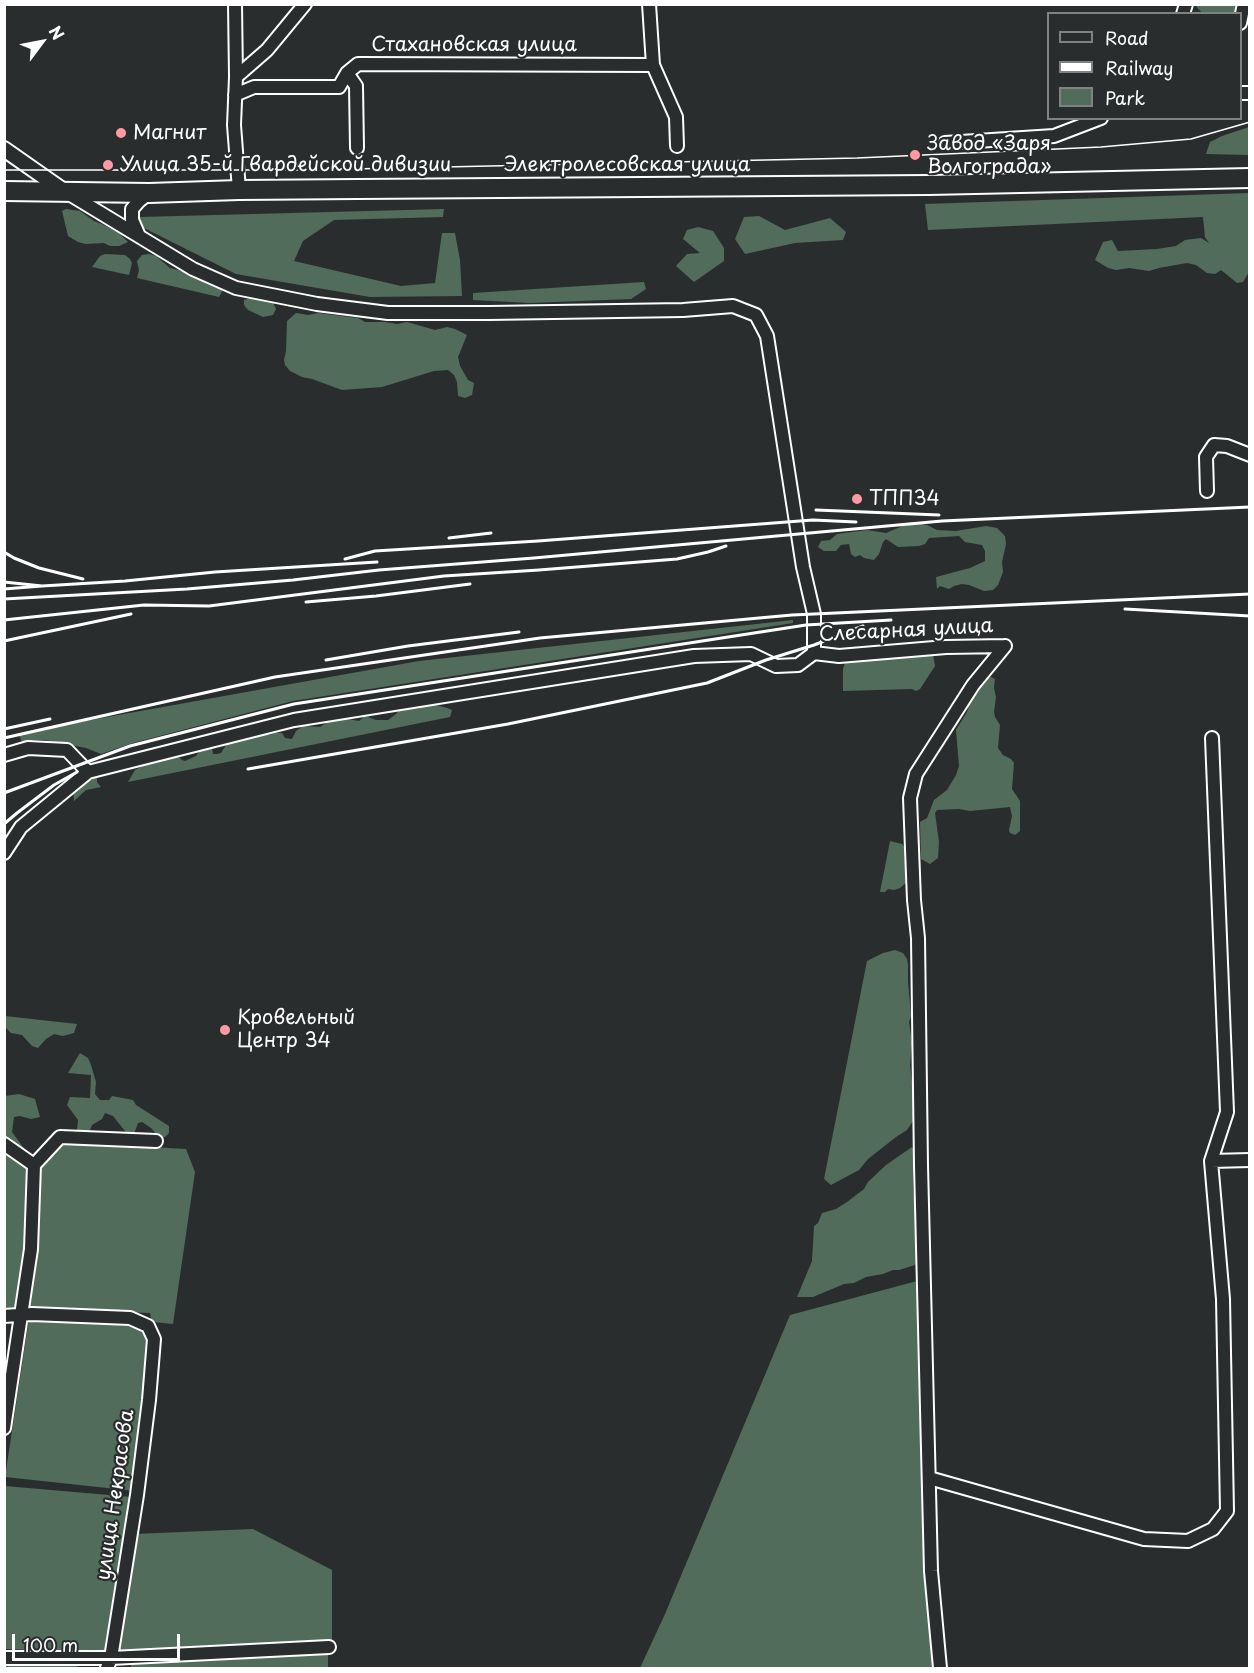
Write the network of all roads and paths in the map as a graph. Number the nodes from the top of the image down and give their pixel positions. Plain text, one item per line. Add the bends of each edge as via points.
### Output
1 (235, 4) edge
2 (304, 4) edge
3 (649, 4) edge
4 (653, 65) junction
5 (347, 73) junction
6 (236, 77) junction
7 (236, 95) junction
8 (1096, 120) edge
9 (945, 143) dead end
10 (677, 146) dead end
11 (357, 148) dead end
12 (4, 149) edge
13 (1250, 178) edge
14 (239, 190) junction
15 (4, 191) edge
16 (64, 191) junction
17 (149, 193) junction
18 (140, 238) junction
19 (1250, 455) edge
20 (1207, 491) dead end
21 (813, 653) junction
22 (1212, 738) dead end
23 (4, 755) edge
24 (88, 772) junction
25 (4, 853) edge
26 (156, 1141) dead end
27 (4, 1144) edge
28 (1250, 1160) edge
29 (1211, 1161) junction
30 (34, 1165) junction
31 (20, 1315) junction
32 (4, 1316) edge
33 (4, 1428) edge
34 (929, 1478) junction
35 (329, 1647) dead end
36 (4, 1658) edge
37 (109, 1663) edge
38 (940, 1668) edge

1 - 6 street
2 - 6 street via 267,51
3 - 4 street
4 - 5 street, Стахановская улица via 358,64
4 - 10 street via 676,117
5 - 7 street, Стахановская улица via 339,87 254,87
5 - 11 street via 356,87
6 - 7 street
7 - 14 street
8 - 9 street via 1054,136
12 - 16 street
13 - 14 main road, Электролесовская улица
14 - 17 main road, Электролесовская улица
15 - 16 main road, Электролесовская улица
16 - 17 main road, Электролесовская улица
16 - 18 street
17 - 18 street via 132,208 132,220
18 - 21 street via 193,269 236,288 388,313 498,314 733,306 756,315 767,336 796,528 814,614
19 - 20 street via 1227,446 1214,446 1206,457
21 - 24 street, Слесарная улица via 798,665 776,666 751,654 682,657 294,720
21 - 34 street, Слесарная улица via 839,656 1005,646 973,685 916,774 910,798 918,938
22 - 29 street via 1227,1112
23 - 24 street via 28,748 67,750
24 - 25 street via 21,827
26 - 30 street via 60,1137
27 - 30 street
28 - 29 street
29 - 34 street via 1223,1299 1227,1511 1213,1529 1188,1540 1144,1539
30 - 31 street via 31,1249
31 - 32 street
31 - 33 street
31 - 37 street, улица Некрасова via 130,1318 148,1326 154,1339 137,1495
34 - 38 street
35 - 37 street
36 - 37 street

